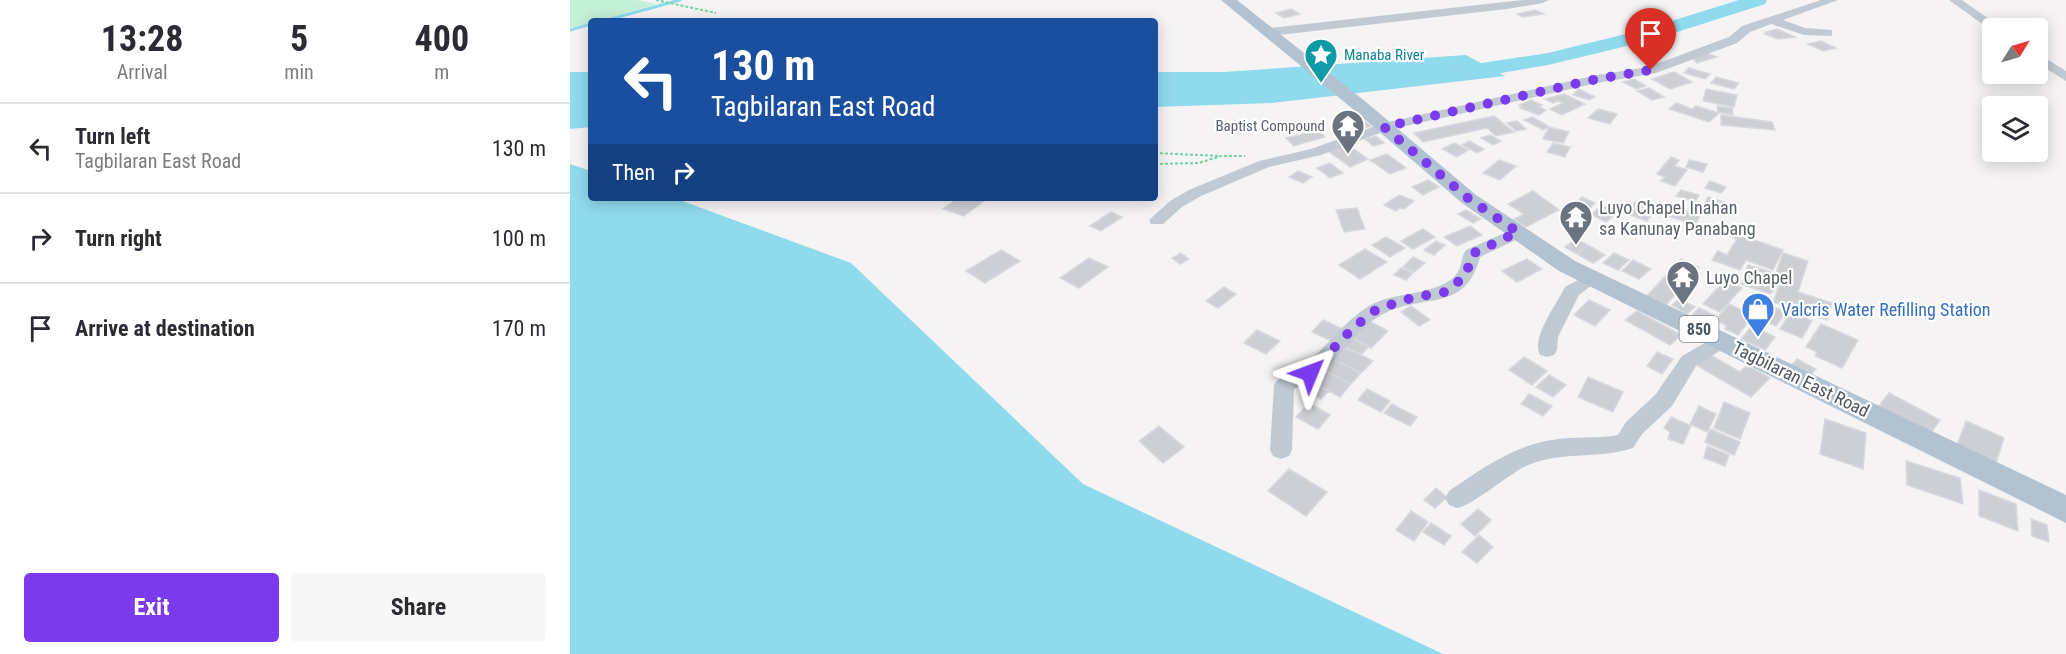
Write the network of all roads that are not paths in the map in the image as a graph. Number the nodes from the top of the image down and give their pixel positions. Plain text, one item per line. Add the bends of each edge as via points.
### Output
1 (1228, 0) edge
2 (1544, 0) edge
3 (1832, 0) edge
4 (1955, 0) edge
5 (1982, 18) edge
6 (1770, 20) junction
7 (1828, 33) dead end
8 (1271, 34) junction
9 (2048, 65) edge
10 (2066, 77) edge
11 (1384, 127) junction
12 (1157, 220) dead end
13 (1518, 232) junction
14 (1591, 279) junction
15 (1722, 340) junction
16 (1547, 350) dead end
17 (1281, 450) dead end
18 (1457, 498) dead end
19 (2066, 510) edge

1 - 8 main road, Tagbilaran East Road / 850
2 - 8 street
3 - 6 street
4 - 5 street
6 - 7 street via 1804,31
6 - 11 street via 1746,29 1733,40 1651,70
8 - 11 main road, Tagbilaran East Road / 850
9 - 10 street
11 - 12 street via 1214,184 1176,204
11 - 13 main road, Tagbilaran East Road / 850 via 1469,199
13 - 14 main road, Tagbilaran East Road / 850
13 - 17 street via 1472,254 1466,275 1446,292 1377,309 1310,373 1284,385
14 - 15 main road, Tagbilaran East Road / 850
14 - 16 street via 1572,291 1548,337
15 - 18 street via 1689,361 1664,400 1625,442 1607,447 1552,449 1517,458
15 - 19 main road, Tagbilaran East Road / 850

